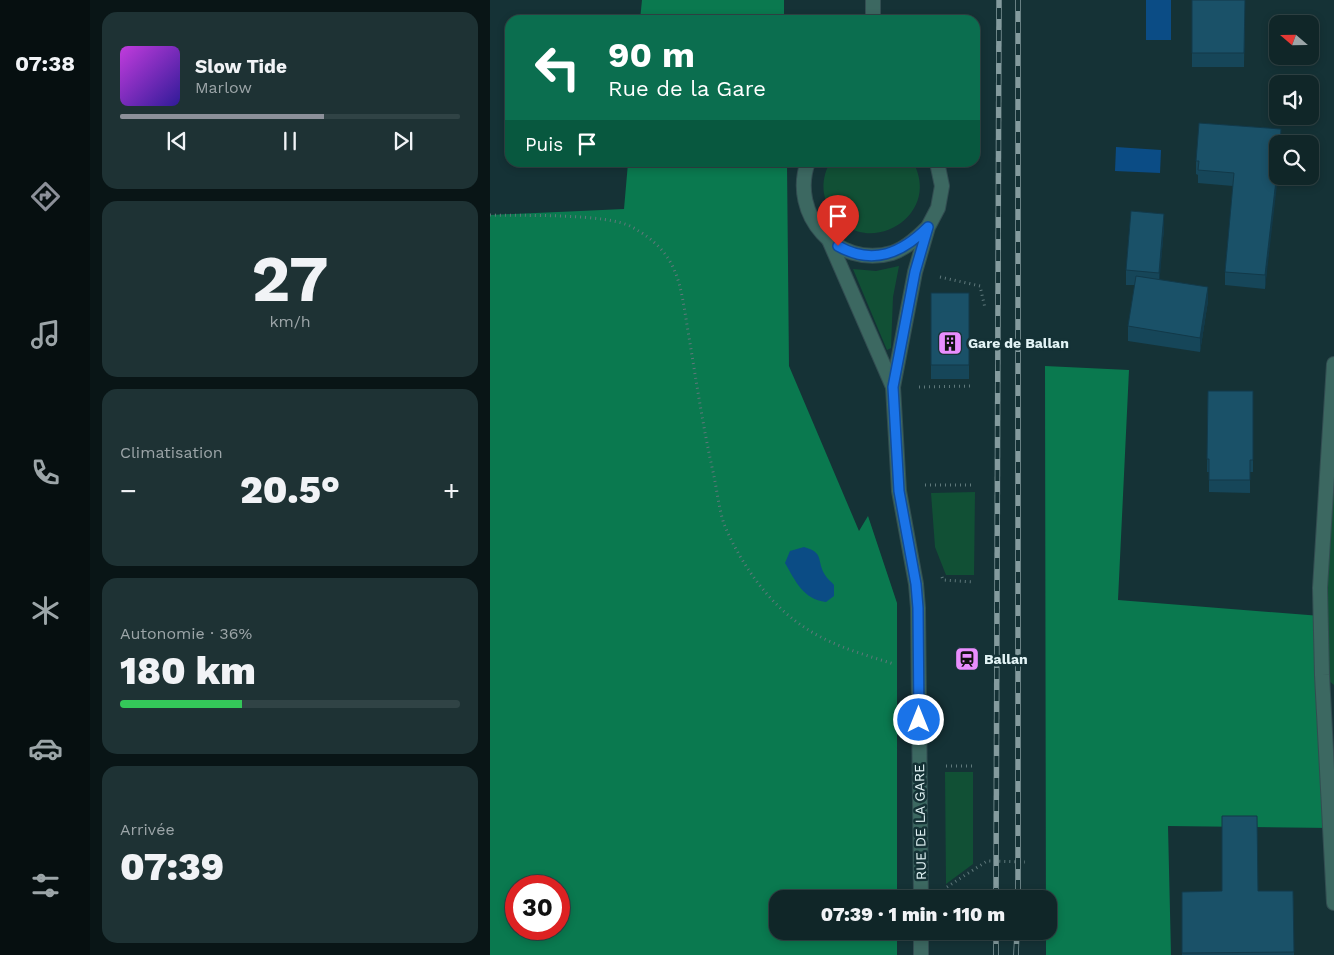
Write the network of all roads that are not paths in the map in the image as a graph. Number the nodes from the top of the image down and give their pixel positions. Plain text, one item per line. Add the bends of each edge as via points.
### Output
1 (873, 0) edge
2 (873, 15) edge
3 (806, 167) edge
4 (938, 167) edge
5 (928, 227) junction
6 (829, 240) junction
7 (1334, 364) edge
8 (893, 387) junction
9 (921, 890) edge
10 (1334, 904) edge
11 (921, 940) edge
12 (921, 955) edge

1 - 2 street
3 - 6 street, RUE DE LA GARE via 804,199 812,221
4 - 5 street, RUE DE LA GARE via 942,186 938,208
5 - 6 street, RUE DE LA GARE via 912,243 892,253 870,256 848,251
5 - 8 street, RUE DE LA GARE via 915,272
6 - 8 street, RUE DE LA GARE
7 - 10 street via 1320,588
8 - 9 street, RUE DE LA GARE via 899,491 916,584
11 - 12 street

